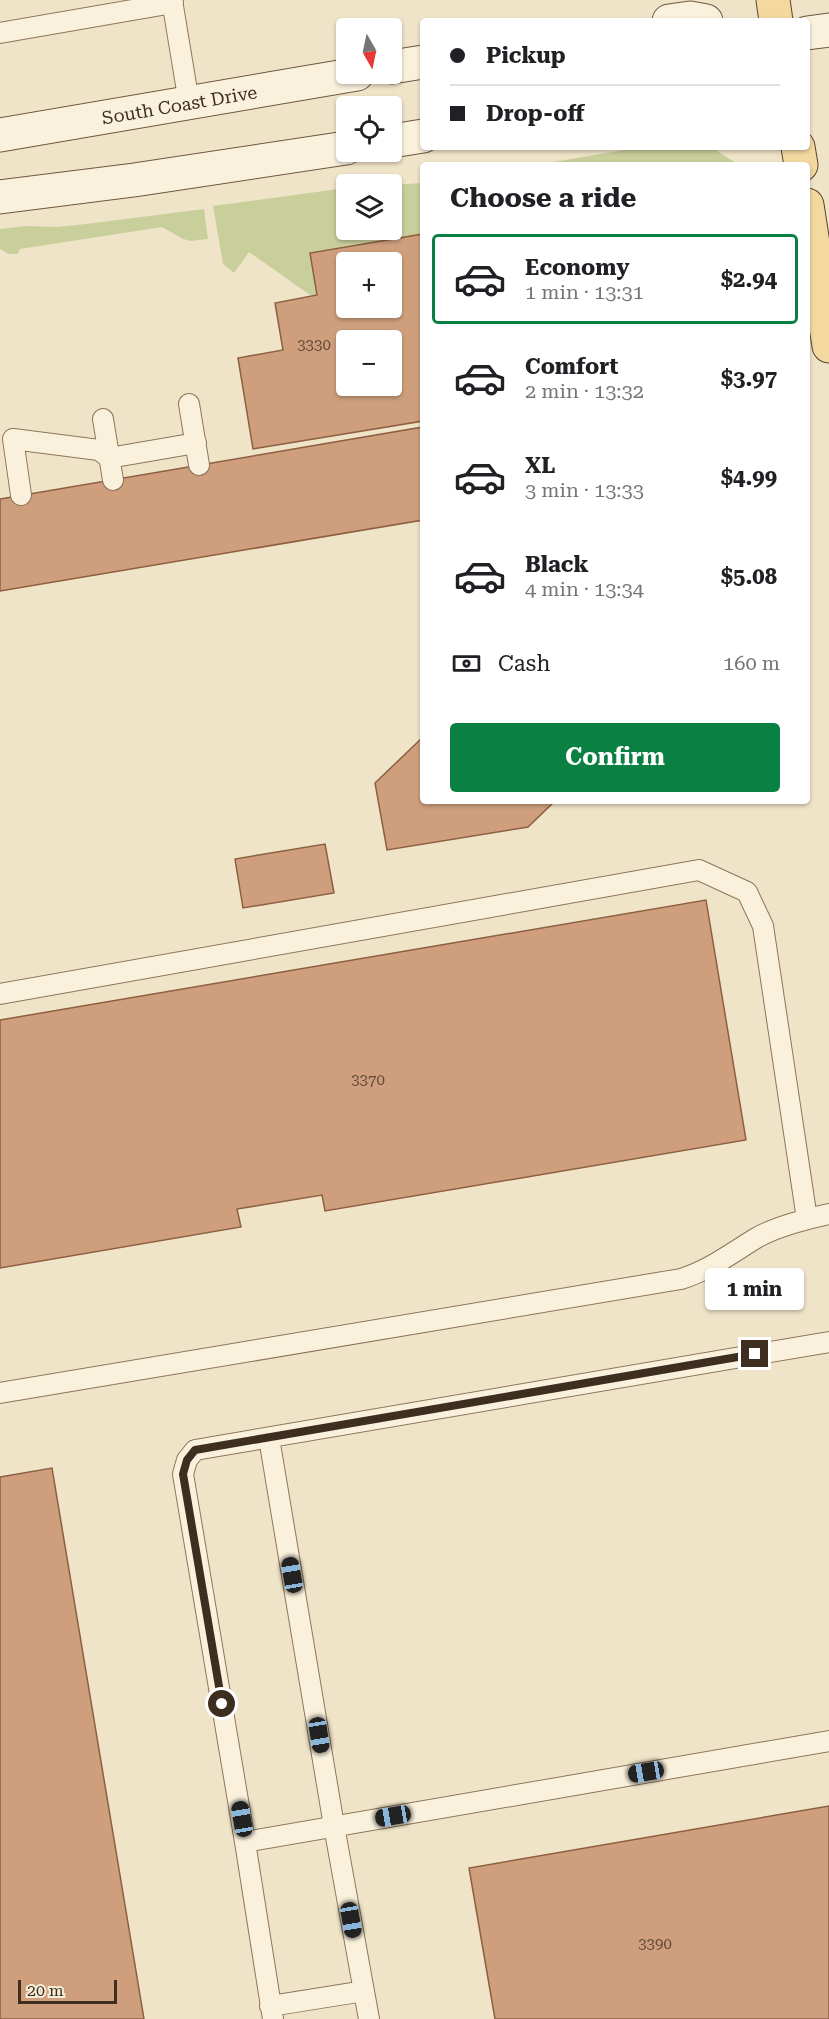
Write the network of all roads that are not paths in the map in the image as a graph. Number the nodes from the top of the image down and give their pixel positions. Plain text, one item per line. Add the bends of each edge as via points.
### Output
1 (773, 0) edge
2 (172, 2) edge
3 (776, 18) edge
4 (829, 30) edge
5 (4, 32) edge
6 (810, 33) edge
7 (420, 62) edge
8 (402, 65) edge
9 (336, 78) edge
10 (189, 103) junction
11 (0, 135) edge
12 (420, 136) edge
13 (402, 139) edge
14 (336, 150) edge
15 (0, 197) edge
16 (810, 224) edge
17 (829, 346) edge
18 (189, 404) dead end
19 (104, 419) dead end
20 (196, 443) junction
21 (109, 458) junction
22 (199, 465) dead end
23 (113, 480) dead end
24 (21, 495) dead end
25 (0, 994) edge
26 (818, 1216) edge
27 (829, 1342) edge
28 (0, 1393) edge
29 (269, 1438) junction
30 (829, 1741) edge
31 (334, 1826) junction
32 (246, 1842) junction
33 (364, 1991) junction
34 (272, 2012) edge
35 (369, 2019) edge

1 - 3 main road
2 - 5 lane
2 - 10 lane
4 - 6 main road
7 - 8 main road
9 - 10 main road, South Coast Drive
10 - 11 main road, South Coast Drive
12 - 13 main road
14 - 15 main road
16 - 17 main road
18 - 20 lane
19 - 21 lane
20 - 21 lane
20 - 22 lane
21 - 23 lane
21 - 24 lane via 99,450 13,440
25 - 26 lane via 699,870 747,892 763,926
26 - 28 lane via 761,1235 713,1266 681,1279
27 - 29 lane
29 - 31 lane
29 - 32 lane via 195,1450 183,1474
30 - 31 lane
31 - 32 lane
31 - 33 lane
32 - 34 lane
33 - 34 lane
33 - 35 lane

